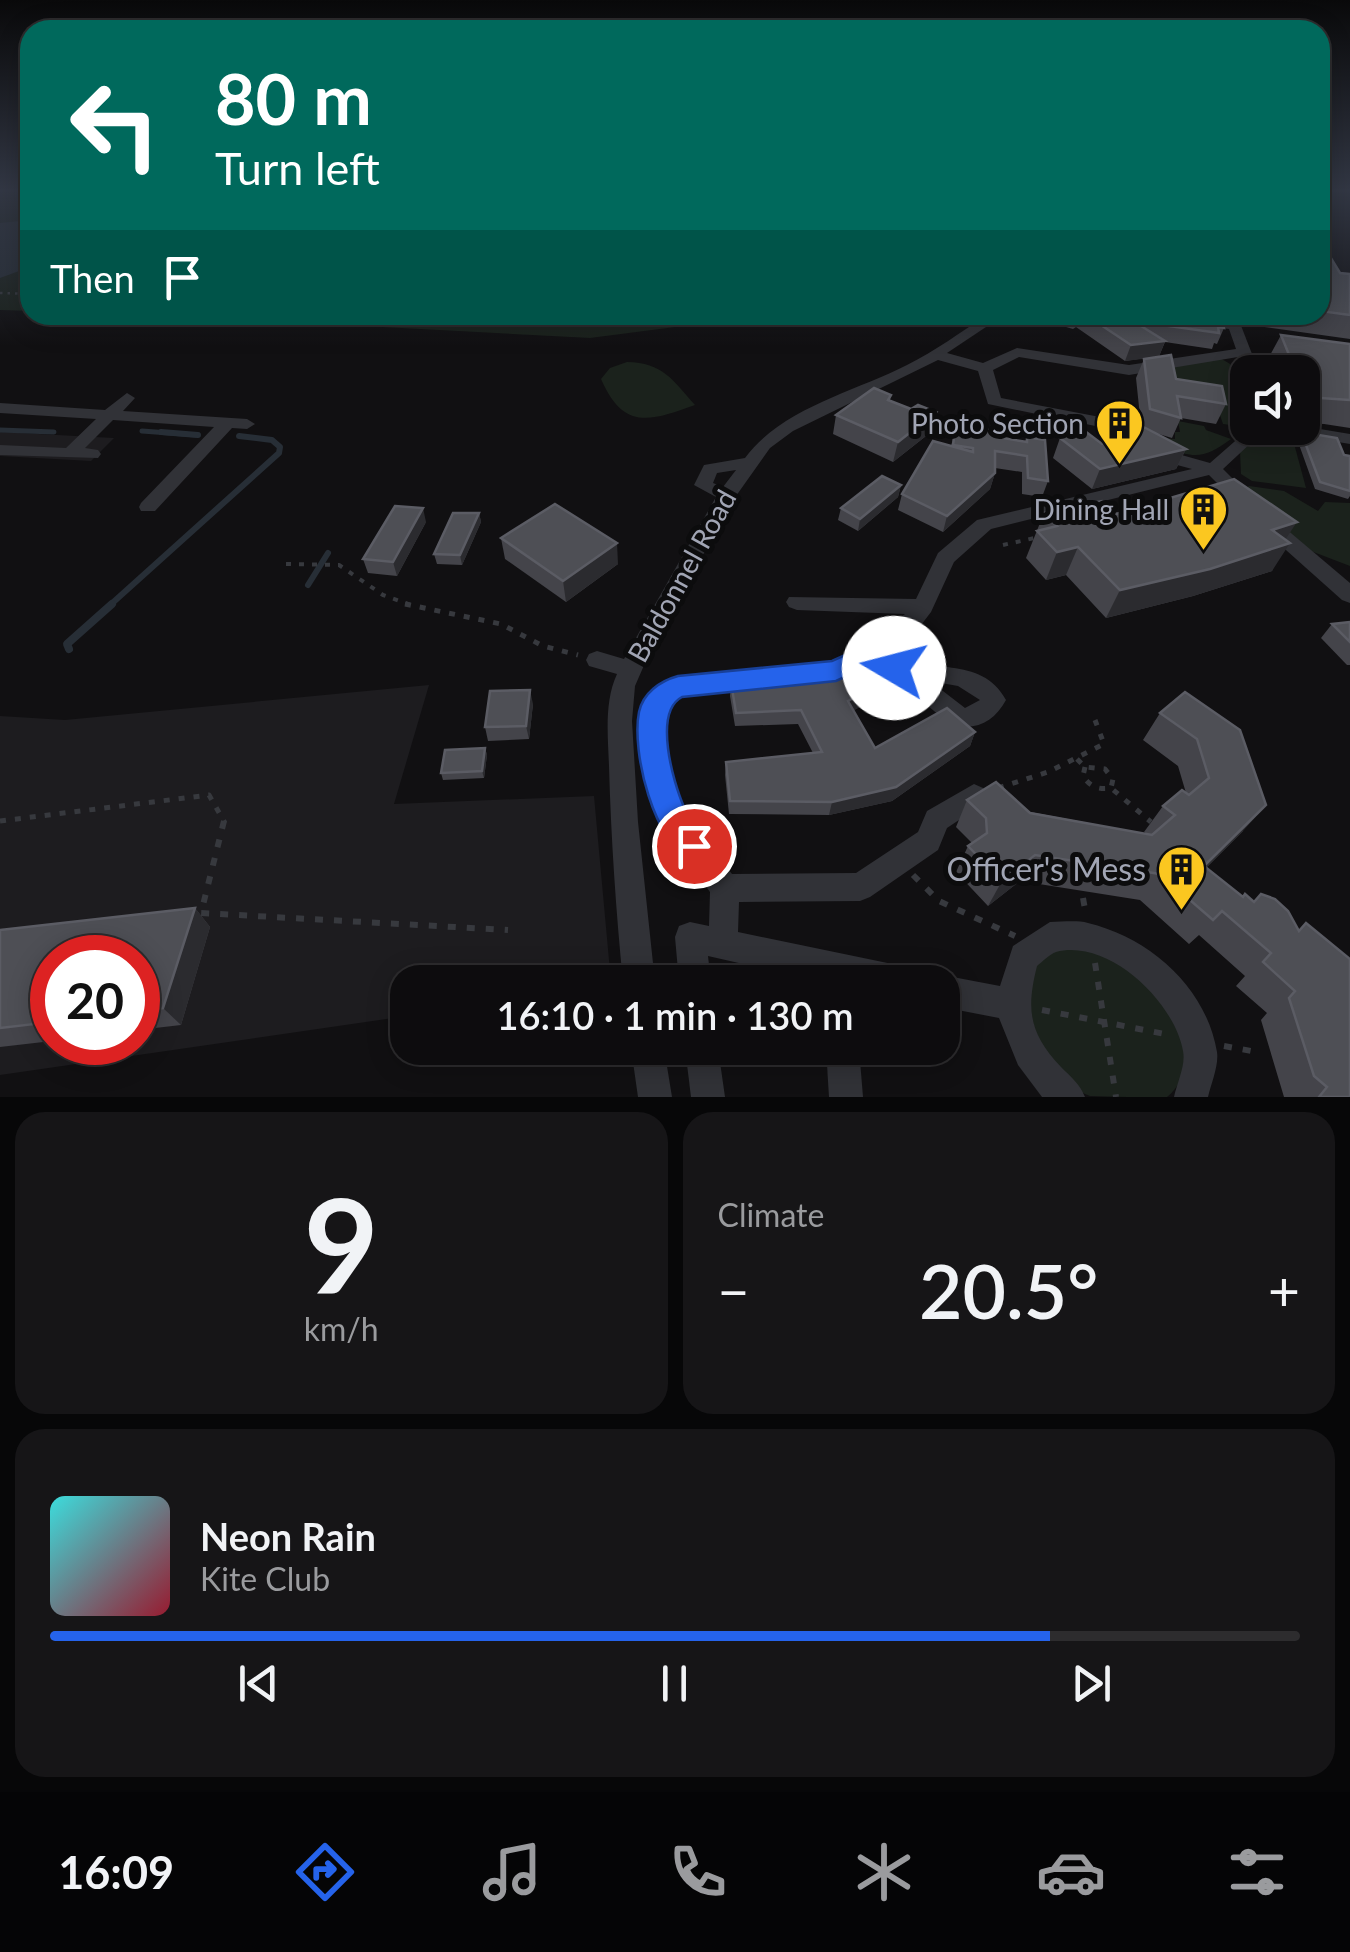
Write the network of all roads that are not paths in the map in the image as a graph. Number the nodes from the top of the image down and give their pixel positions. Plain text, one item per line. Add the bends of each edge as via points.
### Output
1 (982, 325) edge
2 (1236, 325) edge
3 (1244, 352) junction
4 (937, 355) junction
5 (1245, 355) edge
6 (985, 368) junction
7 (128, 398) dead end
8 (0, 408) edge
9 (112, 414) junction
10 (227, 422) junction
11 (247, 424) dead end
12 (1320, 434) edge
13 (1350, 439) edge
14 (1240, 445) edge
15 (0, 450) edge
16 (70, 453) junction
17 (92, 454) dead end
18 (1213, 469) junction
19 (148, 507) dead end
20 (1321, 569) junction
21 (1350, 573) edge
22 (1350, 595) edge
23 (797, 602) dead end
24 (923, 607) junction
25 (876, 651) junction
26 (597, 660) road end
27 (629, 669) junction
28 (903, 674) dead end
29 (974, 796) edge
30 (725, 888) junction
31 (724, 943) junction
32 (638, 965) edge
33 (693, 965) edge
34 (801, 965) edge
35 (960, 994) edge
36 (1013, 1004) junction
37 (650, 1065) edge
38 (704, 1065) edge
39 (844, 1065) edge
40 (655, 1097) edge
41 (708, 1097) edge
42 (846, 1097) edge
43 (1068, 1097) edge
44 (1191, 1097) edge

1 - 4 street, Baldonnel Road
2 - 3 street
3 - 5 street
3 - 6 street via 1129,370 1017,352
4 - 6 street
4 - 27 street, Baldonnel Road via 787,427 748,463
6 - 18 street via 990,396 1001,404 1115,425 1172,458
7 - 9 street
8 - 9 street
9 - 10 street
9 - 16 street
10 - 11 street
10 - 19 street
12 - 13 street
14 - 18 street
15 - 16 street
16 - 17 street
18 - 20 street
18 - 24 street via 984,524 945,558
20 - 21 street
20 - 22 street
23 - 24 street
24 - 25 street
25 - 28 street
25 - 30 street via 836,671 678,686 657,701 651,728 656,769 672,818
26 - 27 street
27 - 32 street, Baldonnel Road via 620,701 620,742
29 - 30 street via 937,820 928,841 860,887
30 - 31 street
31 - 33 street via 690,937
31 - 34 street
35 - 36 street
36 - 43 street via 1031,1056
36 - 44 street via 1014,980 1030,950 1050,938 1090,936 1128,950 1161,978 1206,1048
37 - 40 street
38 - 41 street
39 - 42 street

